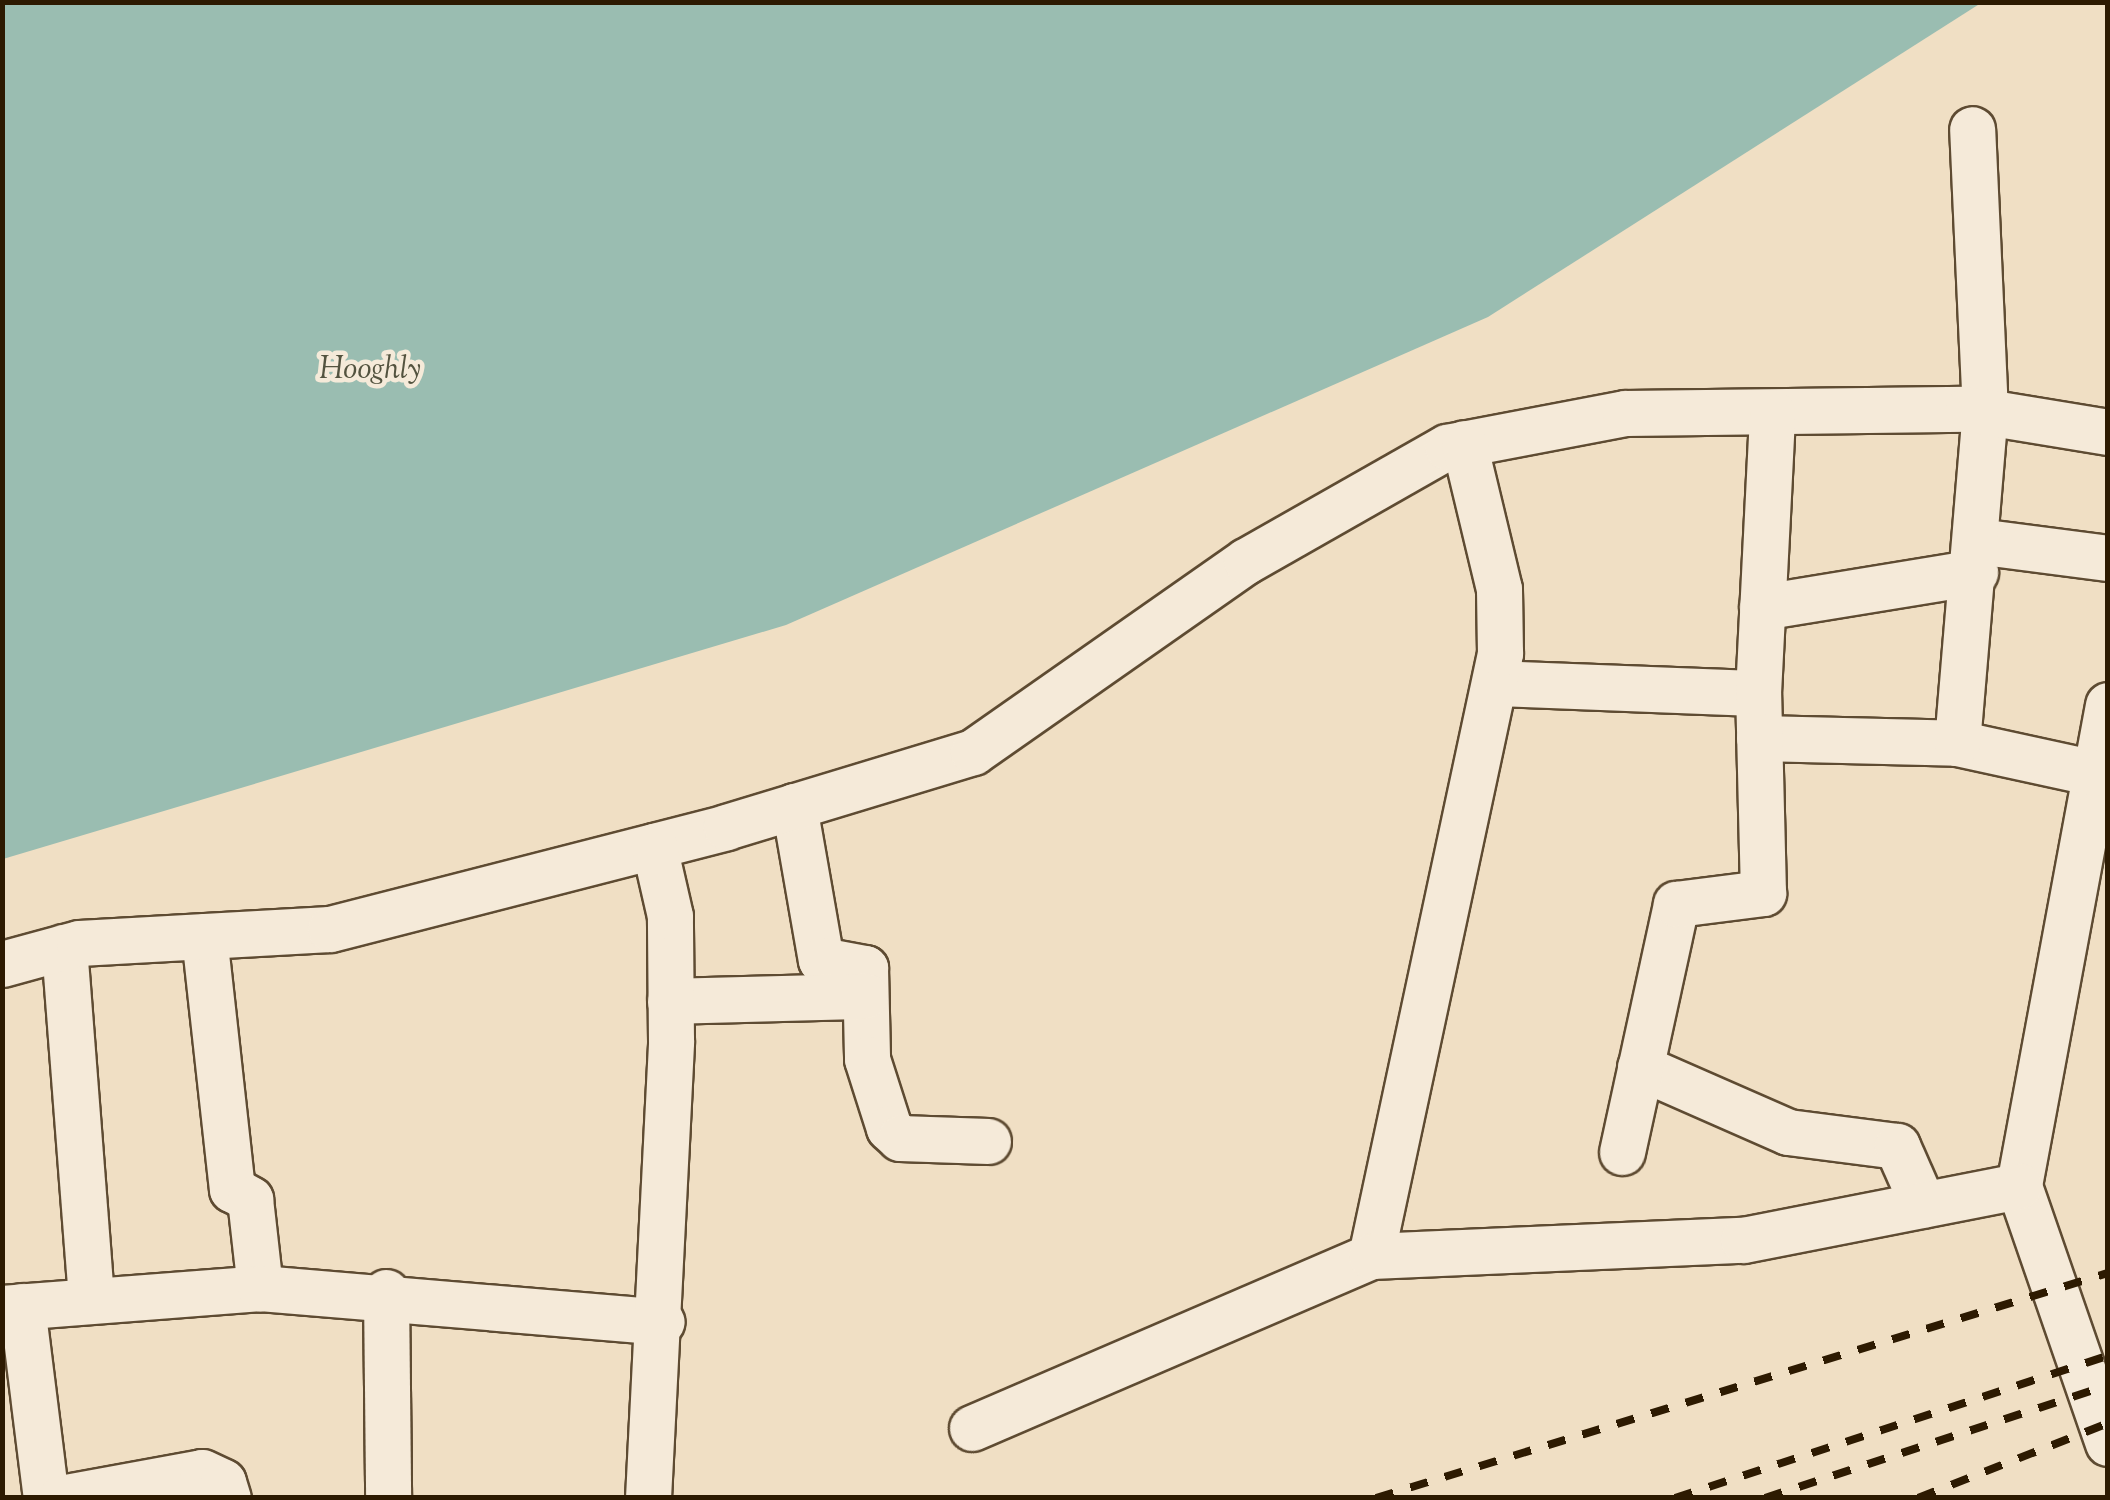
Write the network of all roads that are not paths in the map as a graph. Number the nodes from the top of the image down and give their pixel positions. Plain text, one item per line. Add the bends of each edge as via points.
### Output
1 (1972, 129) dead end
2 (1772, 412) junction
3 (1985, 412) junction
4 (2108, 432) edge
5 (1464, 443) junction
6 (1976, 557) junction
7 (2108, 558) edge
8 (1762, 607) junction
9 (1495, 683) junction
10 (1758, 693) junction
11 (2108, 705) edge
12 (1758, 738) junction
13 (1956, 743) junction
14 (2097, 797) edge
15 (794, 806) junction
16 (654, 846) junction
17 (2091, 884) edge
18 (204, 936) junction
19 (64, 947) junction
20 (2, 964) edge
21 (865, 996) junction
22 (670, 1001) junction
23 (1640, 1067) junction
24 (988, 1141) dead end
25 (1622, 1152) dead end
26 (2019, 1186) junction
27 (1922, 1205) junction
28 (1371, 1256) junction
29 (260, 1288) junction
30 (386, 1292) junction
31 (91, 1295) junction
32 (12, 1307) edge
33 (662, 1322) junction
34 (972, 1428) dead end
35 (2108, 1443) edge
36 (139, 1491) edge
37 (46, 1498) edge
38 (61, 1498) edge
39 (228, 1498) edge
40 (388, 1498) edge
41 (648, 1498) edge

1 - 3 street
2 - 3 street
2 - 5 street via 1625,414
2 - 8 street
3 - 4 street
3 - 6 street
5 - 9 street via 1499,589
5 - 15 street via 1246,561 973,752
6 - 7 street
6 - 8 street
6 - 13 street
8 - 10 street
9 - 10 street
9 - 28 street
10 - 12 street
11 - 14 street
12 - 13 street
12 - 23 street via 1763,893 1676,904
13 - 14 street
14 - 17 street
15 - 16 street
15 - 21 street via 821,960 864,965
16 - 18 street via 330,929
16 - 22 street via 666,888
17 - 26 street
18 - 19 street
18 - 29 street via 232,1188 250,1199
19 - 20 street
19 - 31 street
21 - 22 street
21 - 24 street via 867,1059 893,1135
22 - 33 street
23 - 25 street
23 - 27 street via 1788,1132 1898,1146
26 - 27 street
26 - 35 street
27 - 28 street via 1638,1251
28 - 34 street
29 - 30 street
29 - 31 street
30 - 33 street
30 - 40 street
31 - 32 street
32 - 37 street
33 - 41 street
36 - 38 street
36 - 39 street via 202,1472 223,1482

